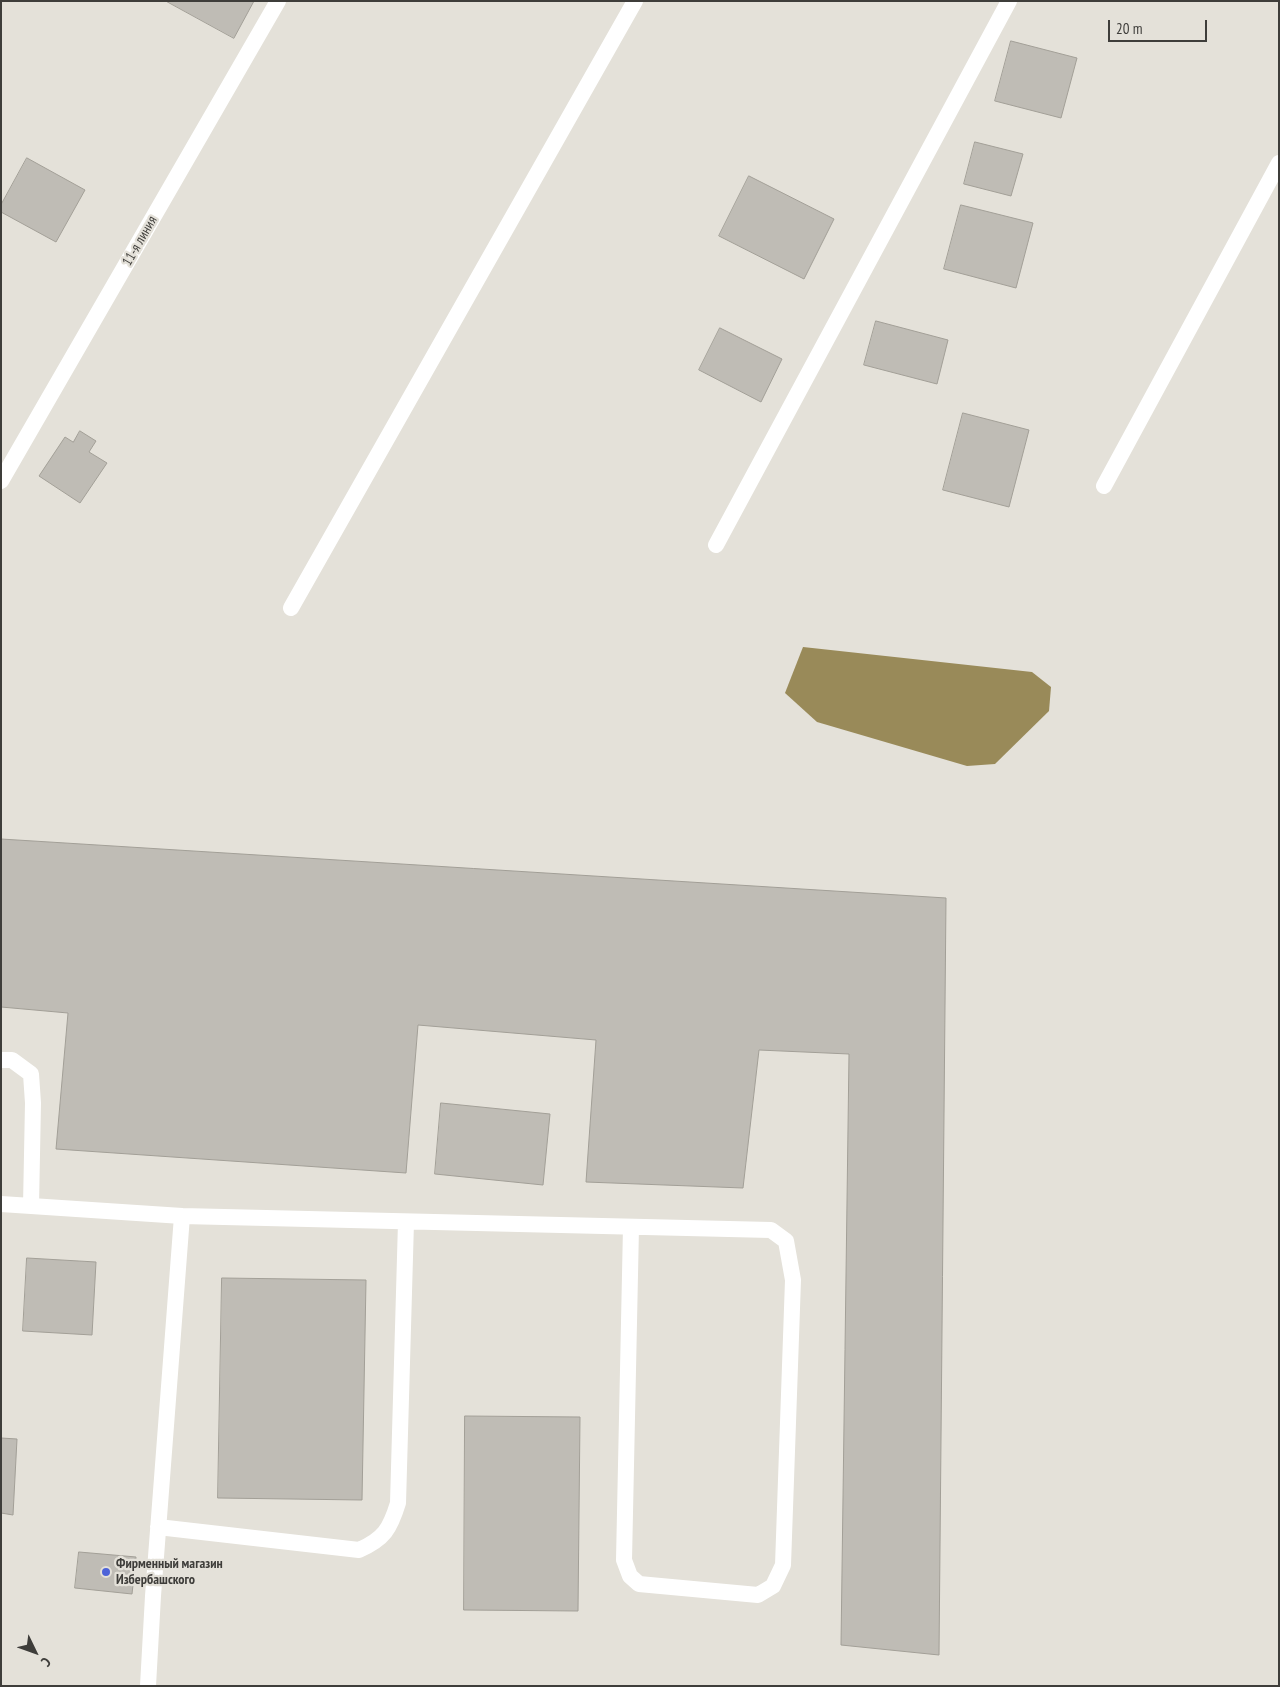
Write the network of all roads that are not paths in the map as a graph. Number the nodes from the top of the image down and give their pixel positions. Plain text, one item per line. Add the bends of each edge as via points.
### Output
1 (278, 1) edge
2 (635, 1) edge
3 (1009, 1) edge
4 (1279, 163) edge
5 (1, 481) edge
6 (1104, 486) dead end
7 (716, 545) dead end
8 (291, 608) dead end
9 (1, 1060) edge
10 (1, 1204) edge
11 (31, 1206) junction
12 (182, 1216) junction
13 (406, 1222) junction
14 (631, 1227) junction
15 (158, 1528) junction
16 (148, 1686) edge

1 - 5 lane, 11-я линия
2 - 8 lane
3 - 7 lane
4 - 6 lane
9 - 11 lane via 12,1060 30,1074 33,1103
10 - 11 lane
11 - 12 lane
12 - 13 lane
12 - 15 lane
13 - 14 lane
13 - 15 lane via 398,1503 392,1524 376,1543 359,1550
14 - 14 lane via 771,1230 786,1241 793,1280 783,1565 773,1586 758,1595 639,1584 630,1576 624,1560
15 - 16 lane

